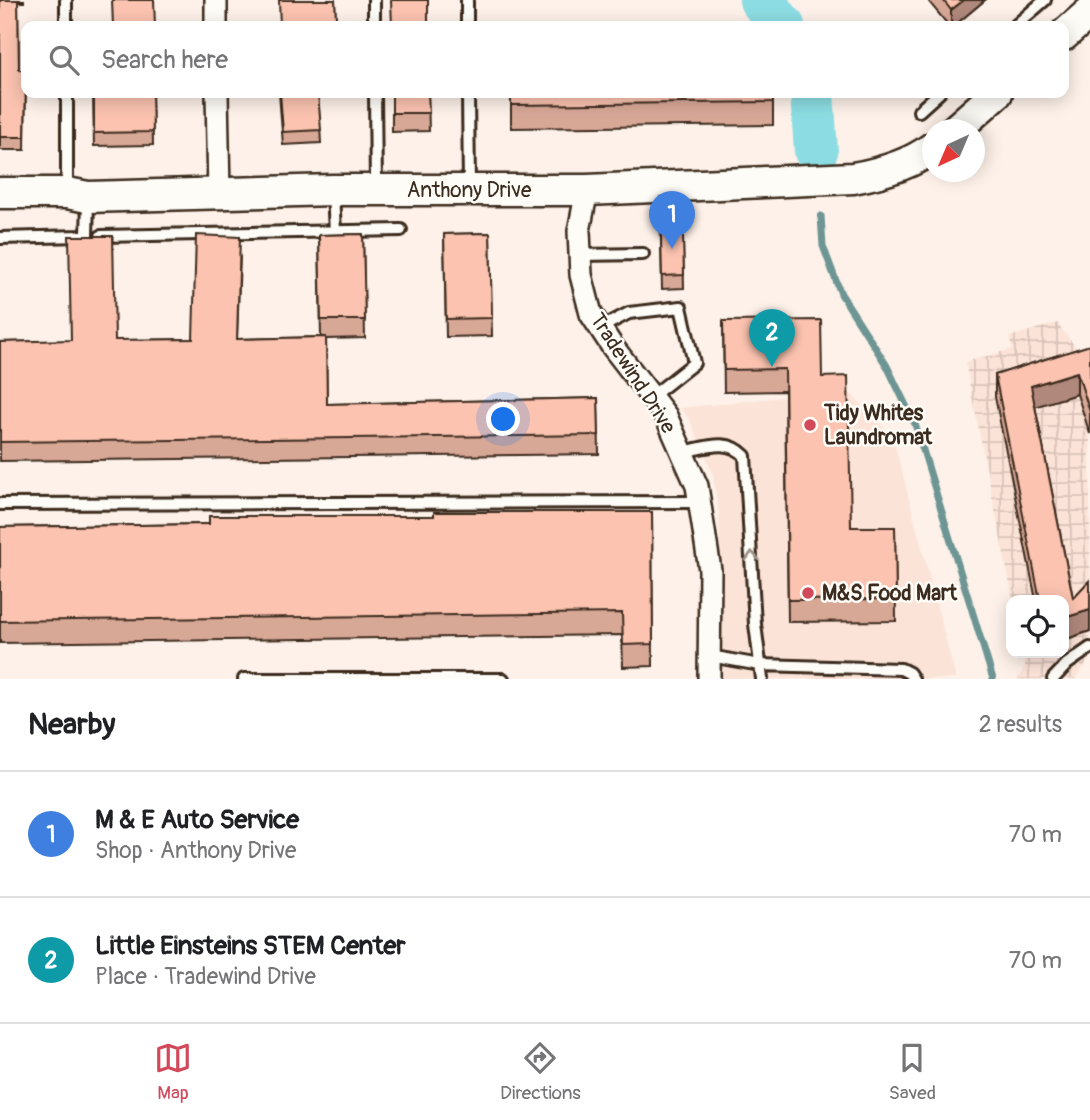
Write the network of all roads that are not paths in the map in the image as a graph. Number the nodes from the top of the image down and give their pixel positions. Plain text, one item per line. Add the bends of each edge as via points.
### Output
1 (66, 0) edge
2 (216, 0) edge
3 (374, 0) edge
4 (467, 0) edge
5 (1045, 0) edge
6 (1090, 12) edge
7 (66, 21) edge
8 (216, 21) edge
9 (374, 21) edge
10 (467, 21) edge
11 (1021, 21) edge
12 (1069, 31) edge
13 (68, 98) edge
14 (217, 98) edge
15 (375, 98) edge
16 (468, 98) edge
17 (933, 98) edge
18 (991, 98) edge
19 (919, 111) dead end
20 (967, 119) edge
21 (922, 156) edge
22 (376, 189) junction
23 (333, 190) junction
24 (469, 190) junction
25 (587, 190) junction
26 (0, 193) edge
27 (219, 193) junction
28 (78, 195) junction
29 (401, 230) dead end
30 (335, 232) junction
31 (87, 236) junction
32 (0, 238) edge
33 (643, 254) dead end
34 (580, 255) junction
35 (600, 328) junction
36 (651, 397) junction
37 (682, 452) junction
38 (699, 502) junction
39 (0, 504) edge
40 (1090, 648) edge
41 (710, 656) junction
42 (760, 665) junction
43 (425, 678) edge
44 (243, 679) edge
45 (503, 679) edge
46 (709, 679) edge
47 (762, 679) edge
48 (913, 679) edge
49 (1053, 679) edge

1 - 7 lane
2 - 8 street
3 - 9 lane
4 - 10 lane
5 - 11 lane
6 - 12 street
13 - 28 lane
14 - 27 street
15 - 22 lane
16 - 24 lane
17 - 19 lane
18 - 20 street
21 - 25 street, Anthony Drive via 877,174 853,177
22 - 23 street, Anthony Drive
22 - 24 street, Anthony Drive
23 - 27 street, Anthony Drive
23 - 30 lane
24 - 25 street, Anthony Drive
25 - 34 street, Tradewind Drive via 579,231
26 - 28 street, Anthony Drive
27 - 28 street, Anthony Drive
28 - 31 lane
29 - 30 lane
30 - 31 lane
31 - 32 lane
33 - 34 lane
34 - 35 street, Tradewind Drive via 580,275
35 - 36 street, Tradewind Drive
35 - 36 lane via 629,313 681,307 694,363
36 - 37 street, Tradewind Drive via 666,416
37 - 38 street, Tradewind Drive
42 -> 37 lane via 745,456 726,444
38 - 39 lane
38 - 41 street, Tradewind Drive via 710,570
40 - 49 lane
41 - 42 lane
41 - 46 street, Tradewind Drive
42 - 47 lane
42 - 48 lane via 901,670
43 - 44 lane
43 - 45 lane

